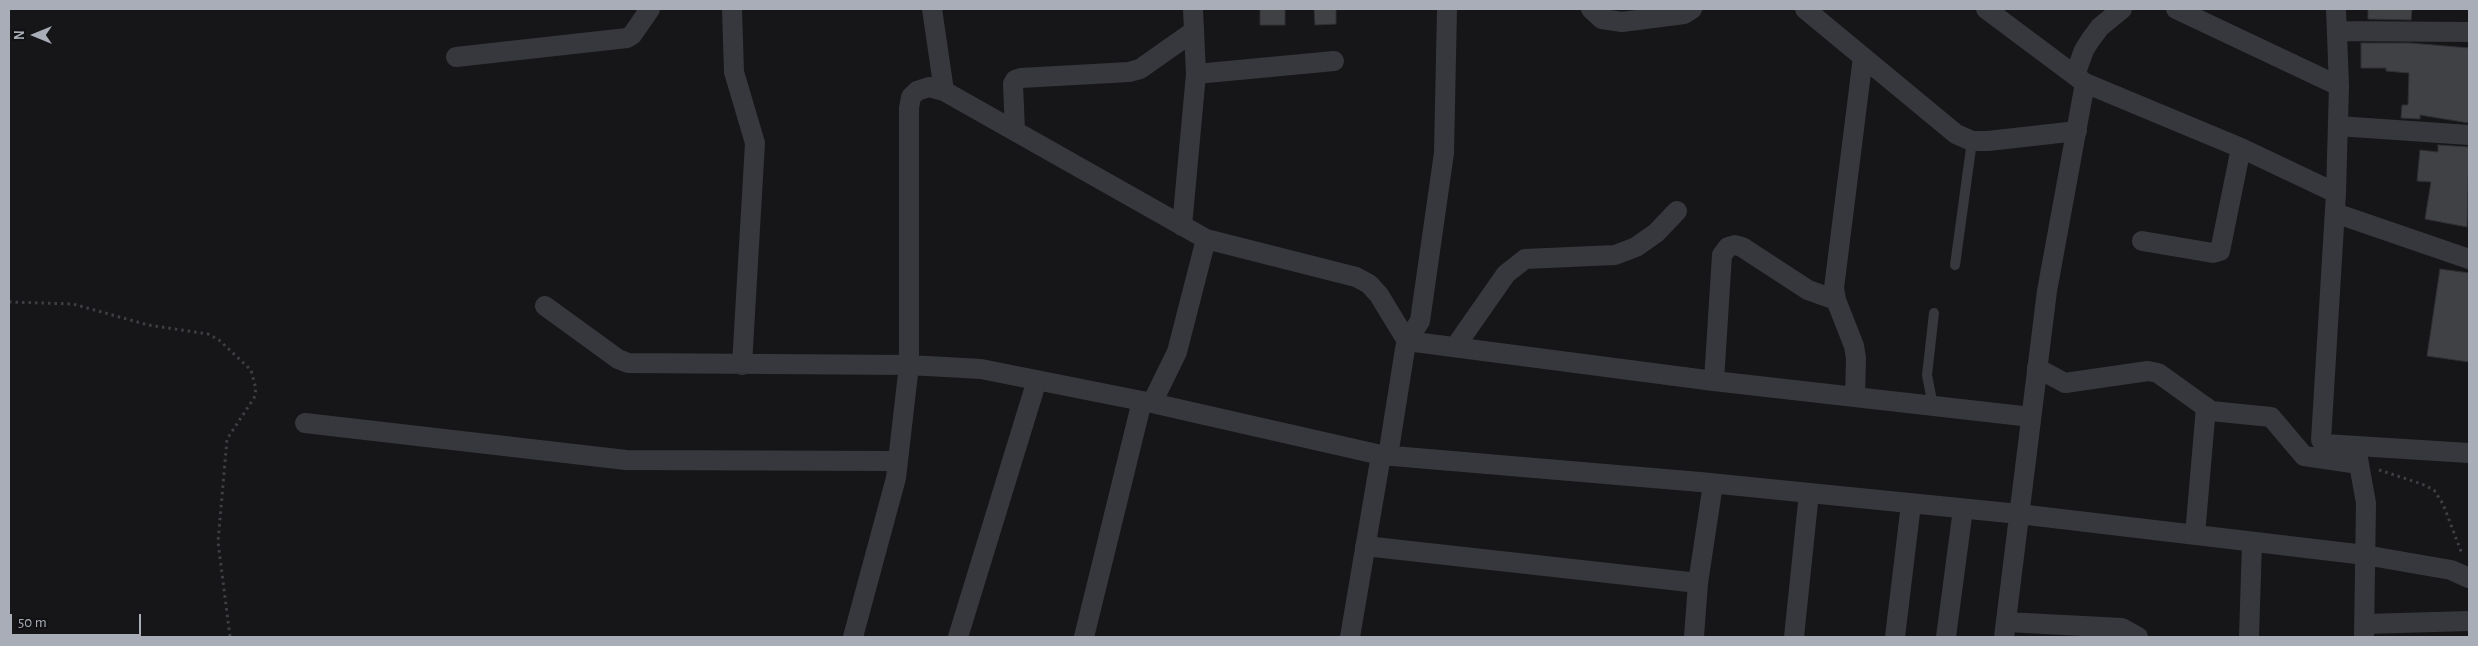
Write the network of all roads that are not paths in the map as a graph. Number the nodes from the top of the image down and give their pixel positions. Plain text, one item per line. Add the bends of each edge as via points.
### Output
1 (650, 9) edge
2 (732, 9) edge
3 (932, 9) edge
4 (1192, 9) edge
5 (1447, 9) edge
6 (1591, 9) edge
7 (1692, 9) edge
8 (1806, 9) edge
9 (1986, 9) edge
10 (2122, 9) edge
11 (2176, 9) edge
12 (2336, 9) edge
13 (2206, 15) edge
14 (1194, 31) junction
15 (2337, 31) junction
16 (2469, 32) edge
17 (456, 57) dead end
18 (1863, 57) junction
19 (1334, 61) dead end
20 (1196, 74) junction
21 (2080, 79) junction
22 (2339, 86) junction
23 (944, 91) junction
24 (2338, 126) junction
25 (1015, 131) junction
26 (2076, 131) junction
27 (2469, 134) edge
28 (1972, 141) junction
29 (2242, 148) junction
30 (2336, 193) junction
31 (1677, 211) dead end
32 (2335, 213) junction
33 (1182, 226) junction
34 (1206, 239) junction
35 (2142, 241) dead end
36 (2469, 259) edge
37 (1955, 265) dead end
38 (1836, 300) junction
39 (545, 306) dead end
40 (1934, 313) dead end
41 (1407, 341) junction
42 (1455, 347) junction
43 (742, 365) junction
44 (909, 366) junction
45 (2037, 368) junction
46 (1037, 380) junction
47 (1714, 381) junction
48 (1855, 397) junction
49 (1147, 402) junction
50 (1933, 406) junction
51 (2206, 407) junction
52 (2031, 417) junction
53 (304, 423) dead end
54 (2469, 452) edge
55 (1384, 455) junction
56 (2358, 455) junction
57 (898, 461) junction
58 (1713, 484) junction
59 (1809, 494) junction
60 (1911, 504) junction
61 (1962, 509) junction
62 (2019, 514) junction
63 (2195, 535) junction
64 (2252, 542) junction
65 (1365, 546) junction
66 (2365, 555) junction
67 (2469, 578) edge
68 (1698, 583) junction
69 (2469, 621) edge
70 (2005, 630) edge
71 (2364, 631) edge
72 (853, 637) edge
73 (958, 637) edge
74 (1084, 637) edge
75 (1350, 637) edge
76 (1694, 637) edge
77 (1794, 637) edge
78 (1895, 637) edge
79 (1946, 637) edge
80 (2138, 637) edge
81 (2249, 637) edge

1 - 17 street via 627,38
2 - 43 street via 734,72 755,143
3 - 23 street
4 - 14 street
5 - 41 street via 1444,153 1420,321
6 - 7 street via 1602,19 1622,22 1684,14
8 - 18 street
9 - 21 street
10 - 21 street via 2100,27 2084,50
11 - 13 street
12 - 15 street
13 - 22 street
14 - 20 street
14 - 25 street via 1140,69 1015,80
15 - 16 street
15 - 22 street
18 - 28 street via 1956,134
18 - 38 street via 1834,288
19 - 20 street
20 - 33 street
21 - 26 street
21 - 29 street
22 - 24 street
23 - 25 street
23 - 44 street via 929,87 917,91 909,108
24 - 27 street
24 - 30 street
25 - 33 street
26 - 28 street
26 - 45 street via 2047,291
28 - 37 lane
29 - 30 street
29 - 35 street via 2220,251 2213,253
30 - 32 street
31 - 42 street via 1656,233 1636,247 1615,255 1525,259 1506,274
32 - 36 street
32 - 56 street via 2320,437 2325,444
33 - 34 street
34 - 41 street via 1356,277 1379,294
34 - 49 street via 1177,352
38 - 47 street via 1808,290 1742,247 1728,248 1722,254
38 - 48 street via 1854,346
39 - 43 street via 628,363
40 - 50 lane via 1927,375
41 - 42 street
41 - 55 street
42 - 47 street
43 - 44 street
44 - 46 street via 982,369
44 - 57 street
45 - 51 street via 2065,383 2158,372
45 - 52 street
46 - 49 street
46 - 73 street
47 - 48 street
48 - 50 street
49 - 55 street
49 - 74 street
50 - 52 street
51 - 56 street via 2217,412 2271,417 2304,456
51 - 63 street
52 - 62 street
53 - 57 street via 626,460
54 - 56 street
55 - 58 street
55 - 65 street
56 - 66 street via 2366,503
57 - 72 street via 893,491
58 - 59 street
58 - 68 street
59 - 60 street
59 - 77 street
60 - 61 street
60 - 78 street
61 - 62 street
61 - 79 street
62 - 63 street
62 - 70 street
63 - 64 street
64 - 66 street
64 - 81 street
65 - 68 street
65 - 75 street
66 - 67 street via 2451,570
66 - 71 street
68 - 76 street
69 - 71 street
70 - 80 street via 2122,628

